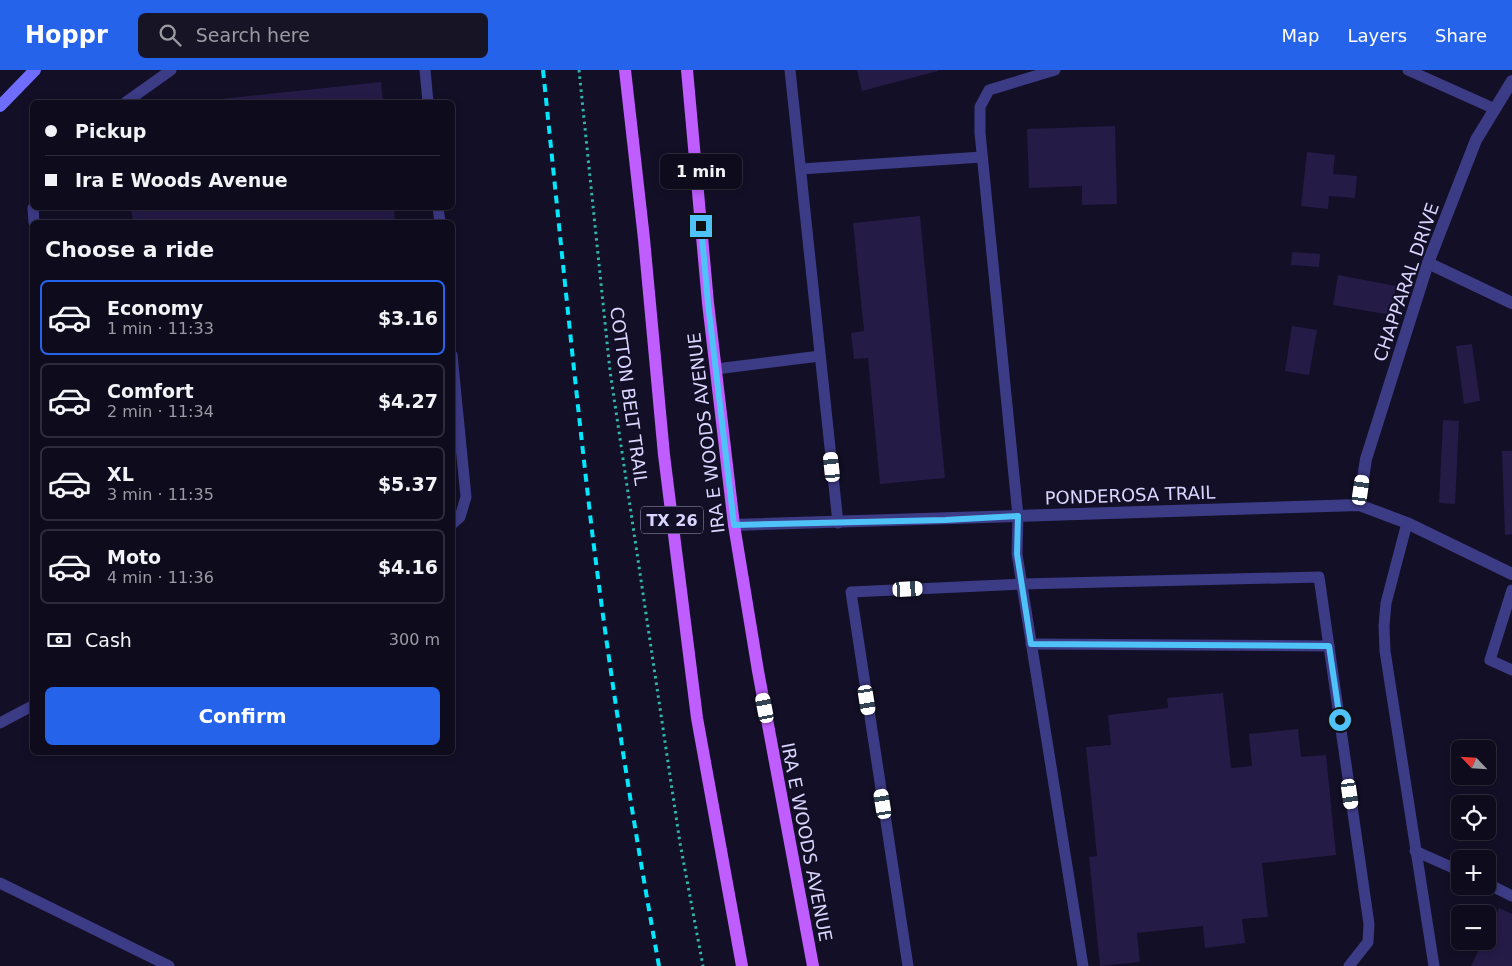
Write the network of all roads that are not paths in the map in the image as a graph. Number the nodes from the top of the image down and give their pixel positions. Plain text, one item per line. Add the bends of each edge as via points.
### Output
1 (35, 70) edge
2 (171, 70) edge
3 (425, 70) edge
4 (626, 70) edge
5 (687, 70) edge
6 (790, 70) edge
7 (1055, 70) edge
8 (1408, 70) edge
9 (1511, 86) edge
10 (129, 100) edge
11 (428, 100) edge
12 (0, 106) edge
13 (1495, 109) junction
14 (982, 157) junction
15 (801, 169) junction
16 (1428, 262) junction
17 (1512, 304) edge
18 (820, 356) junction
19 (716, 369) junction
20 (455, 385) edge
21 (1359, 505) junction
22 (1018, 516) junction
23 (455, 521) edge
24 (838, 522) junction
25 (1407, 522) junction
26 (734, 525) junction
27 (1512, 574) edge
28 (1021, 584) junction
29 (1512, 590) edge
30 (1031, 644) junction
31 (1329, 646) junction
32 (1512, 670) edge
33 (30, 707) edge
34 (0, 722) edge
35 (1415, 851) junction
36 (1451, 868) edge
37 (0, 883) edge
38 (1496, 888) edge
39 (1512, 896) edge
40 (169, 966) edge
41 (742, 966) edge
42 (813, 966) edge
43 (908, 966) edge
44 (1083, 966) edge
45 (1349, 966) edge
46 (1434, 966) edge

1 - 12 main road
2 - 10 lane
3 - 11 lane
4 - 41 main road, TX 26 via 664,455 697,718
5 - 19 main road, IRA E WOODS AVENUE
6 - 15 lane
7 - 14 lane via 989,90 980,107
8 - 13 lane
9 - 13 street, CHAPPARAL DRIVE
13 - 16 street, CHAPPARAL DRIVE via 1476,140
14 - 15 lane
14 - 22 lane
15 - 18 lane
16 - 17 street
16 - 21 street, CHAPPARAL DRIVE via 1366,459
18 - 19 lane
18 - 24 lane
19 - 26 main road, IRA E WOODS AVENUE
20 - 23 lane via 466,497 460,517
21 - 22 street, PONDEROSA TRAIL
21 - 25 street, PONDEROSA TRAIL
22 - 24 street, PONDEROSA TRAIL
22 - 28 lane via 1017,554
24 - 26 street, PONDEROSA TRAIL
25 - 27 street, PONDEROSA TRAIL
25 - 35 lane via 1388,596 1384,626
26 - 42 main road, IRA E WOODS AVENUE
28 - 30 lane
28 - 31 lane via 1319,577
28 - 43 lane via 851,592
29 - 32 lane via 1490,660
30 - 31 lane
30 - 44 lane
31 - 45 lane via 1369,924 1368,942
33 - 34 lane
35 - 36 lane
35 - 46 lane
37 - 40 lane
38 - 39 lane

